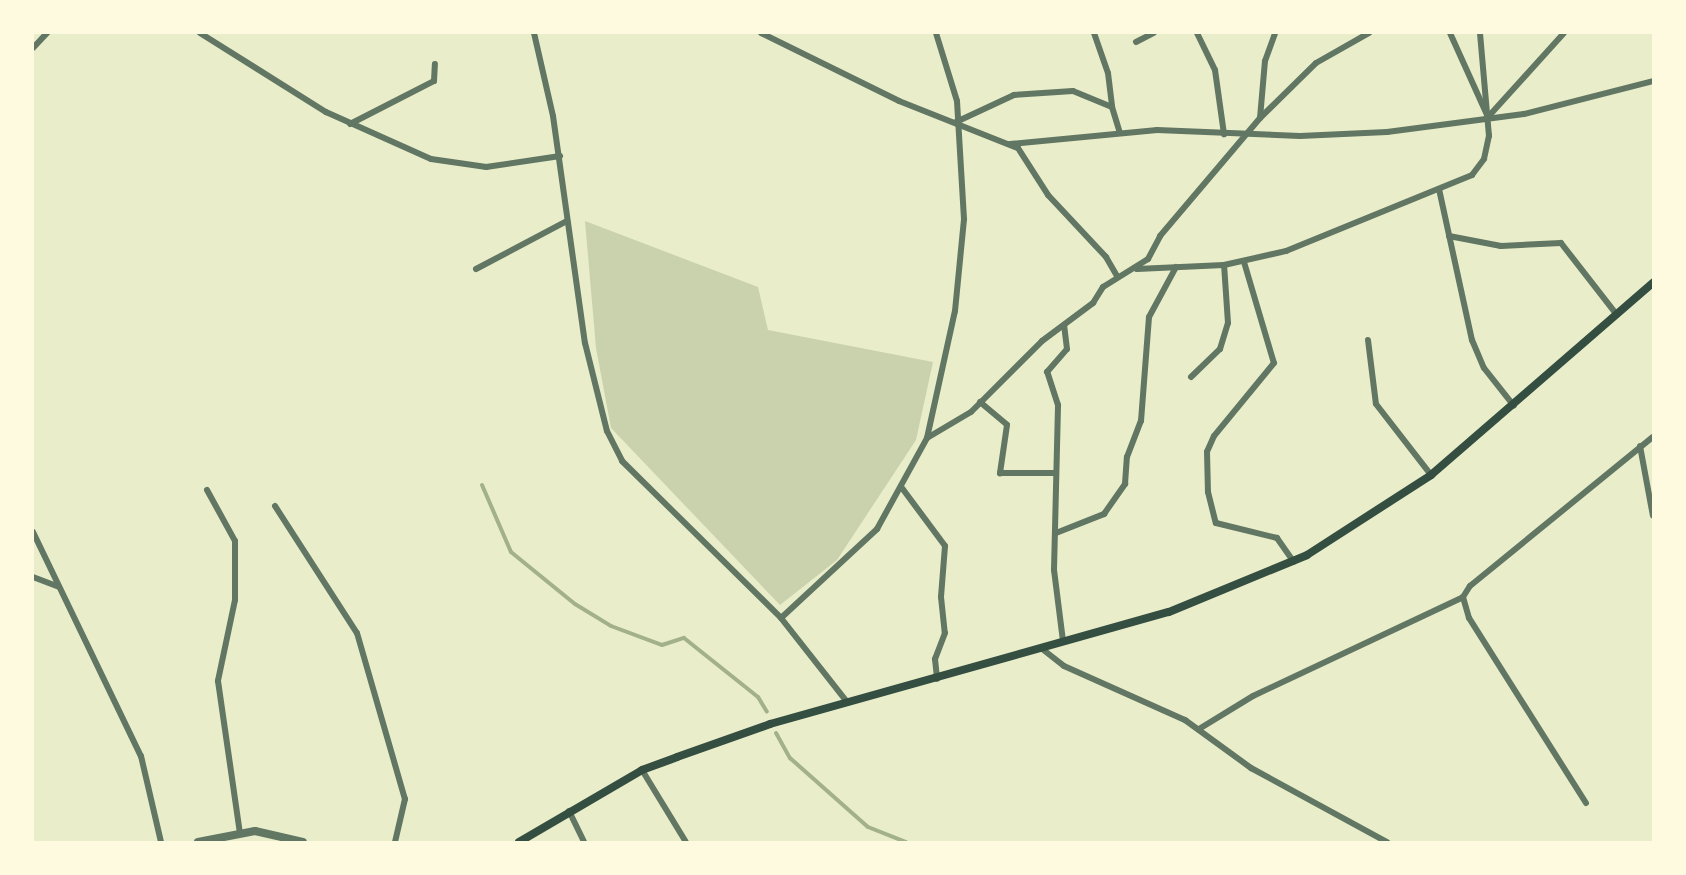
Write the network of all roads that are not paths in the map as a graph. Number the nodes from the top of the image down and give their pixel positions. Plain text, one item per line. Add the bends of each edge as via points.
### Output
1 (47, 33) edge
2 (200, 33) edge
3 (534, 33) edge
4 (761, 33) edge
5 (936, 33) edge
6 (1094, 33) edge
7 (1154, 33) edge
8 (1197, 33) edge
9 (1275, 33) edge
10 (1369, 33) edge
11 (1450, 33) edge
12 (1480, 33) edge
13 (1564, 33) edge
14 (1136, 42) dead end
15 (33, 48) edge
16 (435, 64) dead end
17 (1653, 81) edge
18 (1112, 106) junction
19 (1488, 117) junction
20 (1260, 118) junction
21 (956, 122) junction
22 (350, 124) junction
23 (1120, 133) junction
24 (1224, 134) junction
25 (1249, 135) junction
26 (1010, 144) junction
27 (560, 156) junction
28 (1438, 189) junction
29 (567, 221) junction
30 (1449, 236) junction
31 (1244, 262) junction
32 (1224, 265) junction
33 (1176, 267) junction
34 (476, 269) dead end
35 (1136, 269) junction
36 (1117, 276) junction
37 (1653, 283) edge
38 (1617, 315) junction
39 (1064, 325) junction
40 (1368, 340) dead end
41 (1191, 377) dead end
42 (980, 402) junction
43 (1514, 406) junction
44 (1653, 437) edge
45 (927, 438) junction
46 (1641, 446) junction
47 (1056, 474) junction
48 (1431, 475) junction
49 (902, 488) junction
50 (207, 490) dead end
51 (275, 506) dead end
52 (1653, 516) edge
53 (33, 532) edge
54 (1056, 533) junction
55 (1294, 561) junction
56 (33, 577) edge
57 (57, 586) junction
58 (1463, 597) junction
59 (781, 618) junction
60 (1063, 641) junction
61 (1041, 648) junction
62 (937, 679) junction
63 (848, 703) junction
64 (1199, 729) junction
65 (642, 770) junction
66 (1586, 803) dead end
67 (569, 810) junction
68 (240, 833) junction
69 (281, 833) junction
70 (161, 842) edge
71 (198, 842) edge
72 (274, 842) edge
73 (303, 842) edge
74 (395, 842) edge
75 (519, 842) edge
76 (584, 842) edge
77 (686, 842) edge
78 (1387, 842) edge

1 - 15 street
2 - 22 street
3 - 27 street
4 - 21 street via 796,54
5 - 21 street via 957,101
6 - 18 street via 1108,73
7 - 14 street
8 - 24 street via 1215,70
9 - 20 street via 1265,61
10 - 20 street via 1316,63
11 - 19 street
12 - 19 street
13 - 19 street
16 - 22 street via 434,81
17 - 19 street via 1524,114
18 - 21 street via 1073,91 1030,93 987,104
18 - 23 street
19 - 25 street via 1358,135
19 - 28 street via 1487,148 1479,168
20 - 25 street
21 - 26 street
21 - 45 street via 964,219 955,311
22 - 27 street via 431,159 460,165
23 - 24 street
23 - 26 street
24 - 25 street
25 - 35 street via 1214,168 1192,204
26 - 36 street
27 - 29 street
28 - 30 street
28 - 31 street via 1391,205 1316,242
29 - 34 street
29 - 59 street via 597,401 622,461
30 - 38 street via 1501,246 1561,243
30 - 43 street via 1472,340 1484,368
31 - 32 street
31 - 55 street via 1274,363 1214,436 1207,452 1208,492 1216,523 1277,538
32 - 33 street
32 - 41 street via 1228,323 1220,349
33 - 35 street
33 - 54 street via 1149,317 1152,334 1141,421 1127,456 1125,484 1104,514
35 - 36 street
36 - 39 street
37 - 38 main road
38 - 43 main road
39 - 42 street
39 - 47 street via 1067,349 1047,372 1058,405
40 - 48 street via 1376,404
42 - 45 street
42 - 47 street via 1007,425 1000,473
43 - 48 main road
44 - 46 street
45 - 49 street
46 - 52 street
46 - 58 street
47 - 54 street
48 - 55 main road via 1361,525
49 - 59 street via 851,558
49 - 62 street via 945,546 941,597 945,633 935,659
50 - 68 street via 235,541 235,600 218,681
51 - 74 street via 357,633 405,799
53 - 57 street
54 - 60 street via 1055,597
55 - 60 main road via 1169,612
56 - 57 street
57 - 70 street via 141,756
58 - 64 street via 1253,696
58 - 66 street via 1469,618
59 - 63 street
60 - 61 main road
61 - 62 main road
61 - 64 street via 1064,666
62 - 63 main road
63 - 65 main road
64 - 78 street via 1251,768
65 - 67 main road
65 - 77 street
67 - 75 main road
67 - 76 street
68 - 69 street
68 - 71 street
69 - 72 street
69 - 73 street

